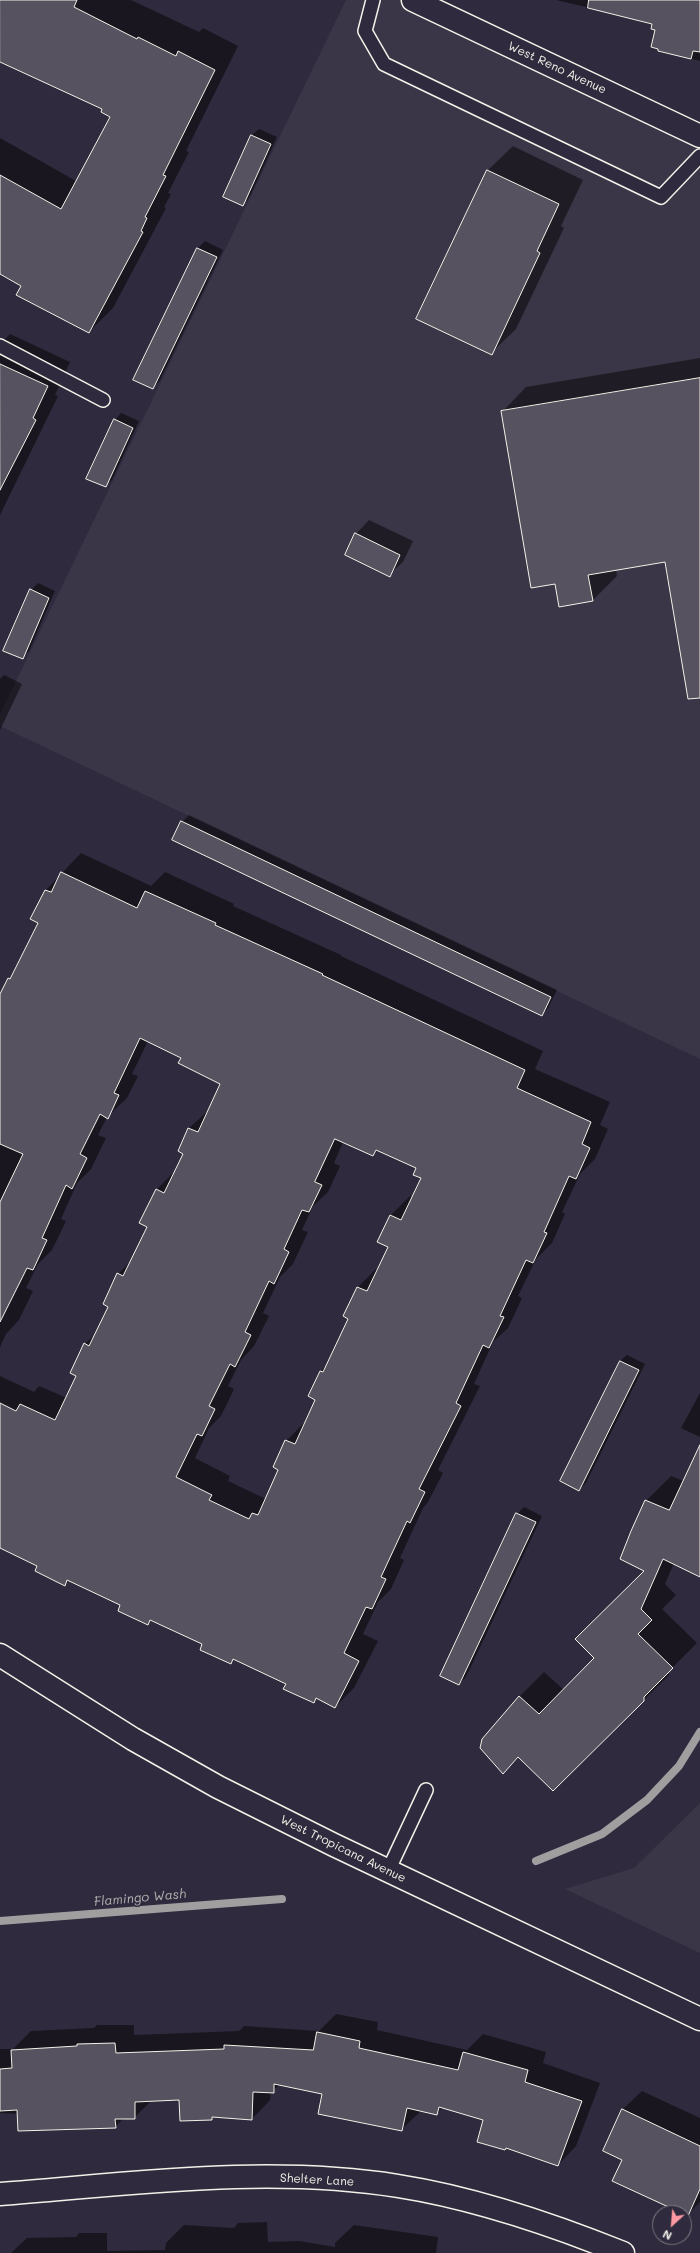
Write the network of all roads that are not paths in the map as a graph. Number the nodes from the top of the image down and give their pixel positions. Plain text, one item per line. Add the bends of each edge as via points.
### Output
1 (373, 0) edge
2 (413, 0) edge
3 (700, 136) edge
4 (700, 156) edge
5 (0, 346) edge
6 (103, 400) dead end
7 (0, 1655) edge
8 (426, 1790) dead end
9 (388, 1871) junction
10 (700, 2019) edge
11 (0, 2194) edge
12 (623, 2253) edge

1 - 4 lane via 364,31 384,64 661,196
2 - 3 street, West Reno Avenue
5 - 6 lane
7 - 9 street, West Tropicana Avenue via 134,1739 218,1787
8 - 9 lane
9 - 10 street, West Tropicana Avenue
11 - 12 street, Shelter Lane via 221,2178 309,2177 398,2186 473,2202 557,2226

